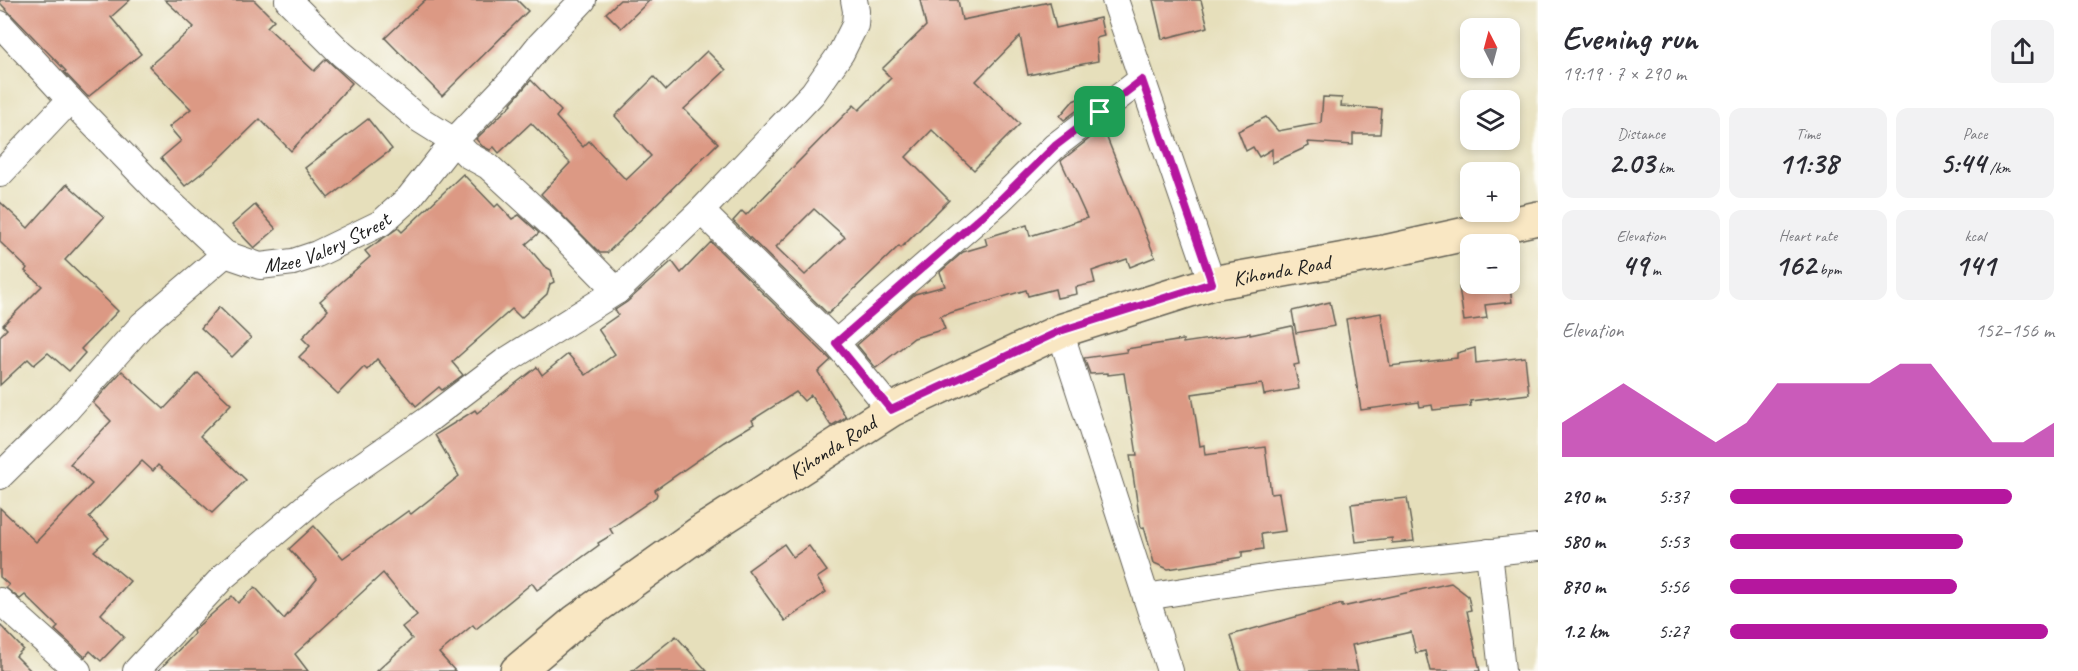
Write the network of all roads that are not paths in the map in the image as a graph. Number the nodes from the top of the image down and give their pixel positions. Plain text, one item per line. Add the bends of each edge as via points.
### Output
1 (289, 0) edge
2 (584, 0) edge
3 (854, 0) edge
4 (1115, 0) edge
5 (0, 24) edge
6 (1142, 80) junction
7 (70, 100) junction
8 (454, 141) junction
9 (0, 174) edge
10 (701, 211) junction
11 (1538, 218) edge
12 (225, 254) junction
13 (1212, 283) junction
14 (617, 291) junction
15 (1060, 331) junction
16 (836, 343) junction
17 (891, 410) junction
18 (0, 476) edge
19 (1538, 547) edge
20 (1489, 552) junction
21 (1146, 597) junction
22 (0, 601) edge
23 (78, 671) edge
24 (136, 671) edge
25 (517, 671) edge
26 (1170, 671) edge
27 (1502, 671) edge

1 - 8 street via 342,54 419,119
2 - 8 street, Mzee Valery Street
3 - 10 street via 855,24 841,53 813,93
4 - 6 street
5 - 7 street, Mzee Valery Street
6 - 13 street
6 - 16 street via 1055,146 999,201
7 - 9 street
7 - 12 street, Mzee Valery Street
8 - 12 street, Mzee Valery Street via 409,198 381,223 293,262 260,266
8 - 14 street via 488,166
10 - 14 street
10 - 16 street
11 - 13 street, Kihonda Road via 1384,252
12 - 18 street via 142,325 63,414
13 - 15 street, Kihonda Road
14 - 24 street via 504,362 322,493 223,577
15 - 17 street, Kihonda Road
15 - 21 street
16 - 17 street
17 - 25 street, Kihonda Road via 701,532 575,622
19 - 20 street
20 - 21 street via 1277,576
20 - 27 street
21 - 26 street
22 - 23 street

